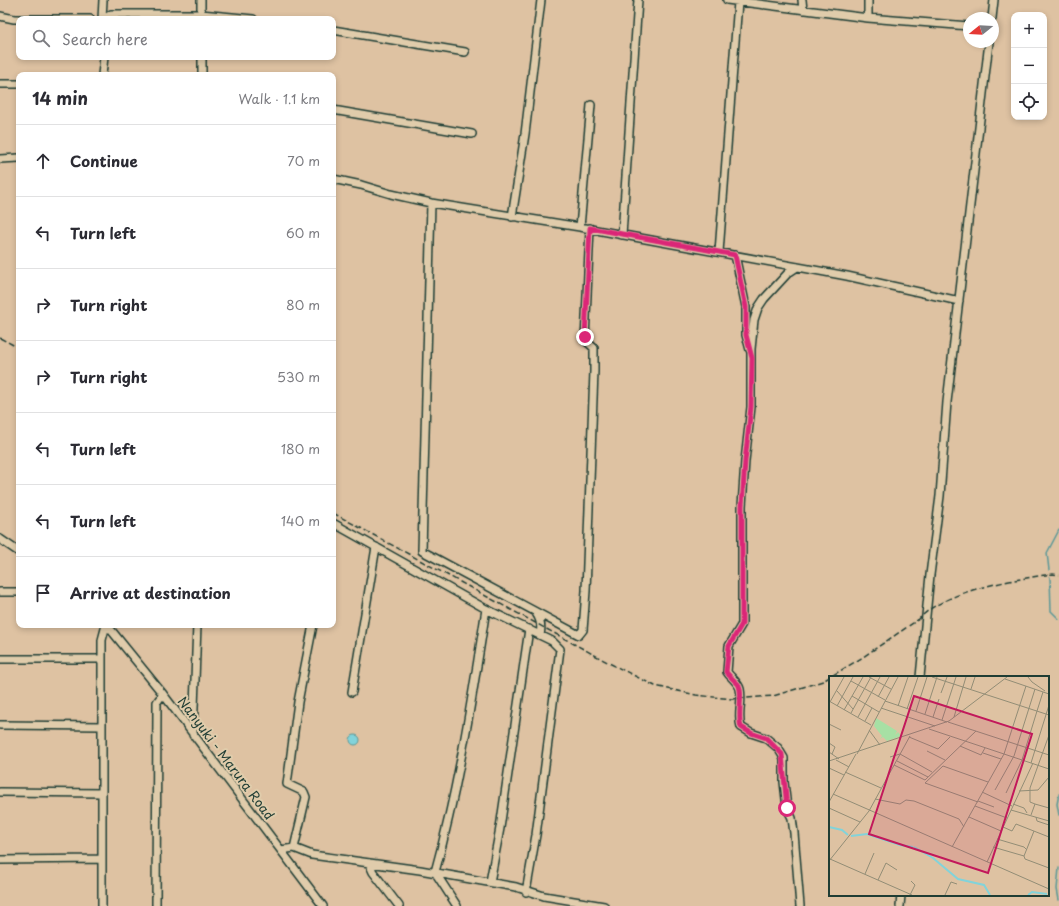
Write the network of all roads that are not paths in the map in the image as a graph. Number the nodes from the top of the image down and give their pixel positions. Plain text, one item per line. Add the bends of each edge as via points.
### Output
1 (103, 0) edge
2 (201, 0) edge
3 (541, 0) edge
4 (638, 0) edge
5 (727, 0) edge
6 (802, 0) edge
7 (868, 0) edge
8 (994, 0) edge
9 (738, 2) junction
10 (802, 10) junction
11 (993, 12) edge
12 (0, 16) edge
13 (103, 16) edge
14 (108, 16) edge
15 (201, 16) edge
16 (868, 18) junction
17 (16, 19) edge
18 (963, 26) edge
19 (336, 30) edge
20 (988, 48) edge
21 (465, 52) dead end
22 (104, 60) edge
23 (202, 60) edge
24 (102, 72) edge
25 (202, 72) edge
26 (0, 84) edge
27 (16, 84) edge
28 (591, 105) dead end
29 (336, 111) edge
30 (472, 134) dead end
31 (16, 158) edge
32 (0, 159) edge
33 (336, 180) edge
34 (430, 203) junction
35 (512, 217) junction
36 (580, 227) junction
37 (590, 228) junction
38 (622, 235) junction
39 (719, 252) junction
40 (735, 255) junction
41 (797, 267) junction
42 (959, 301) junction
43 (752, 358) junction
44 (336, 525) edge
45 (0, 539) edge
46 (376, 547) junction
47 (16, 550) edge
48 (0, 592) edge
49 (16, 592) edge
50 (486, 609) junction
51 (535, 612) junction
52 (106, 628) edge
53 (109, 628) edge
54 (197, 628) edge
55 (312, 628) edge
56 (529, 629) junction
57 (540, 635) junction
58 (0, 658) edge
59 (102, 659) junction
60 (920, 676) edge
61 (352, 692) dead end
62 (163, 694) junction
63 (0, 725) edge
64 (102, 726) junction
65 (194, 735) junction
66 (0, 792) edge
67 (102, 793) junction
68 (294, 848) junction
69 (281, 850) junction
70 (102, 859) junction
71 (0, 860) edge
72 (369, 863) junction
73 (435, 872) junction
74 (490, 882) junction
75 (526, 892) junction
76 (901, 896) edge
77 (102, 906) edge
78 (156, 906) edge
79 (323, 906) edge
80 (399, 906) edge
81 (457, 906) edge
82 (604, 906) edge
83 (800, 906) edge
84 (900, 906) edge

1 - 13 street
2 - 15 street
3 - 35 street
4 - 38 street
5 - 9 street
6 - 10 street
7 - 16 street
8 - 11 street
9 - 10 street
9 - 39 street
10 - 16 street
12 - 17 street
14 - 15 street
16 - 18 street
19 - 21 street
20 - 42 street
22 - 24 street
23 - 25 street
26 - 27 street
28 - 36 street
29 - 30 street
31 - 32 street
33 - 34 street
34 - 35 street
34 - 51 street via 422,551
35 - 36 street
36 - 37 street
37 - 38 street
37 - 51 street via 585,337 586,342 594,348 594,360 588,558 582,633 576,635
38 - 39 street
39 - 40 street
40 - 41 street
40 - 43 street via 746,307 746,335
41 - 42 street
41 - 43 street via 775,286 758,308 754,320
42 - 60 street
43 - 83 street via 751,407 742,519 742,624 729,646 726,672 740,690 741,727 771,742 784,758 784,782 787,808 792,818 794,833
44 - 46 street
45 - 47 street
46 - 50 street
46 - 61 street
48 - 49 street
50 - 56 street
50 - 73 street via 461,765
51 - 57 street via 541,626
52 - 59 street via 102,640
53 - 62 street, Nanyuki - Marura Road
54 - 65 street
55 - 68 street via 298,702 287,784 304,792 306,797
56 - 57 street
56 - 74 street via 496,857
57 - 75 street via 558,645 560,651
58 - 59 street
59 - 64 street
62 - 65 street, Nanyuki - Marura Road
62 - 78 street via 157,702
63 - 64 street
64 - 67 street
65 - 69 street, Nanyuki - Marura Road
66 - 67 street
67 - 70 street
68 - 69 street
68 - 72 street via 312,855
69 - 79 street, Nanyuki - Marura Road
70 - 71 street
70 - 77 street
72 - 73 street
72 - 80 street
73 - 74 street
73 - 81 street
74 - 75 street via 516,887
75 - 82 street
76 - 84 street

